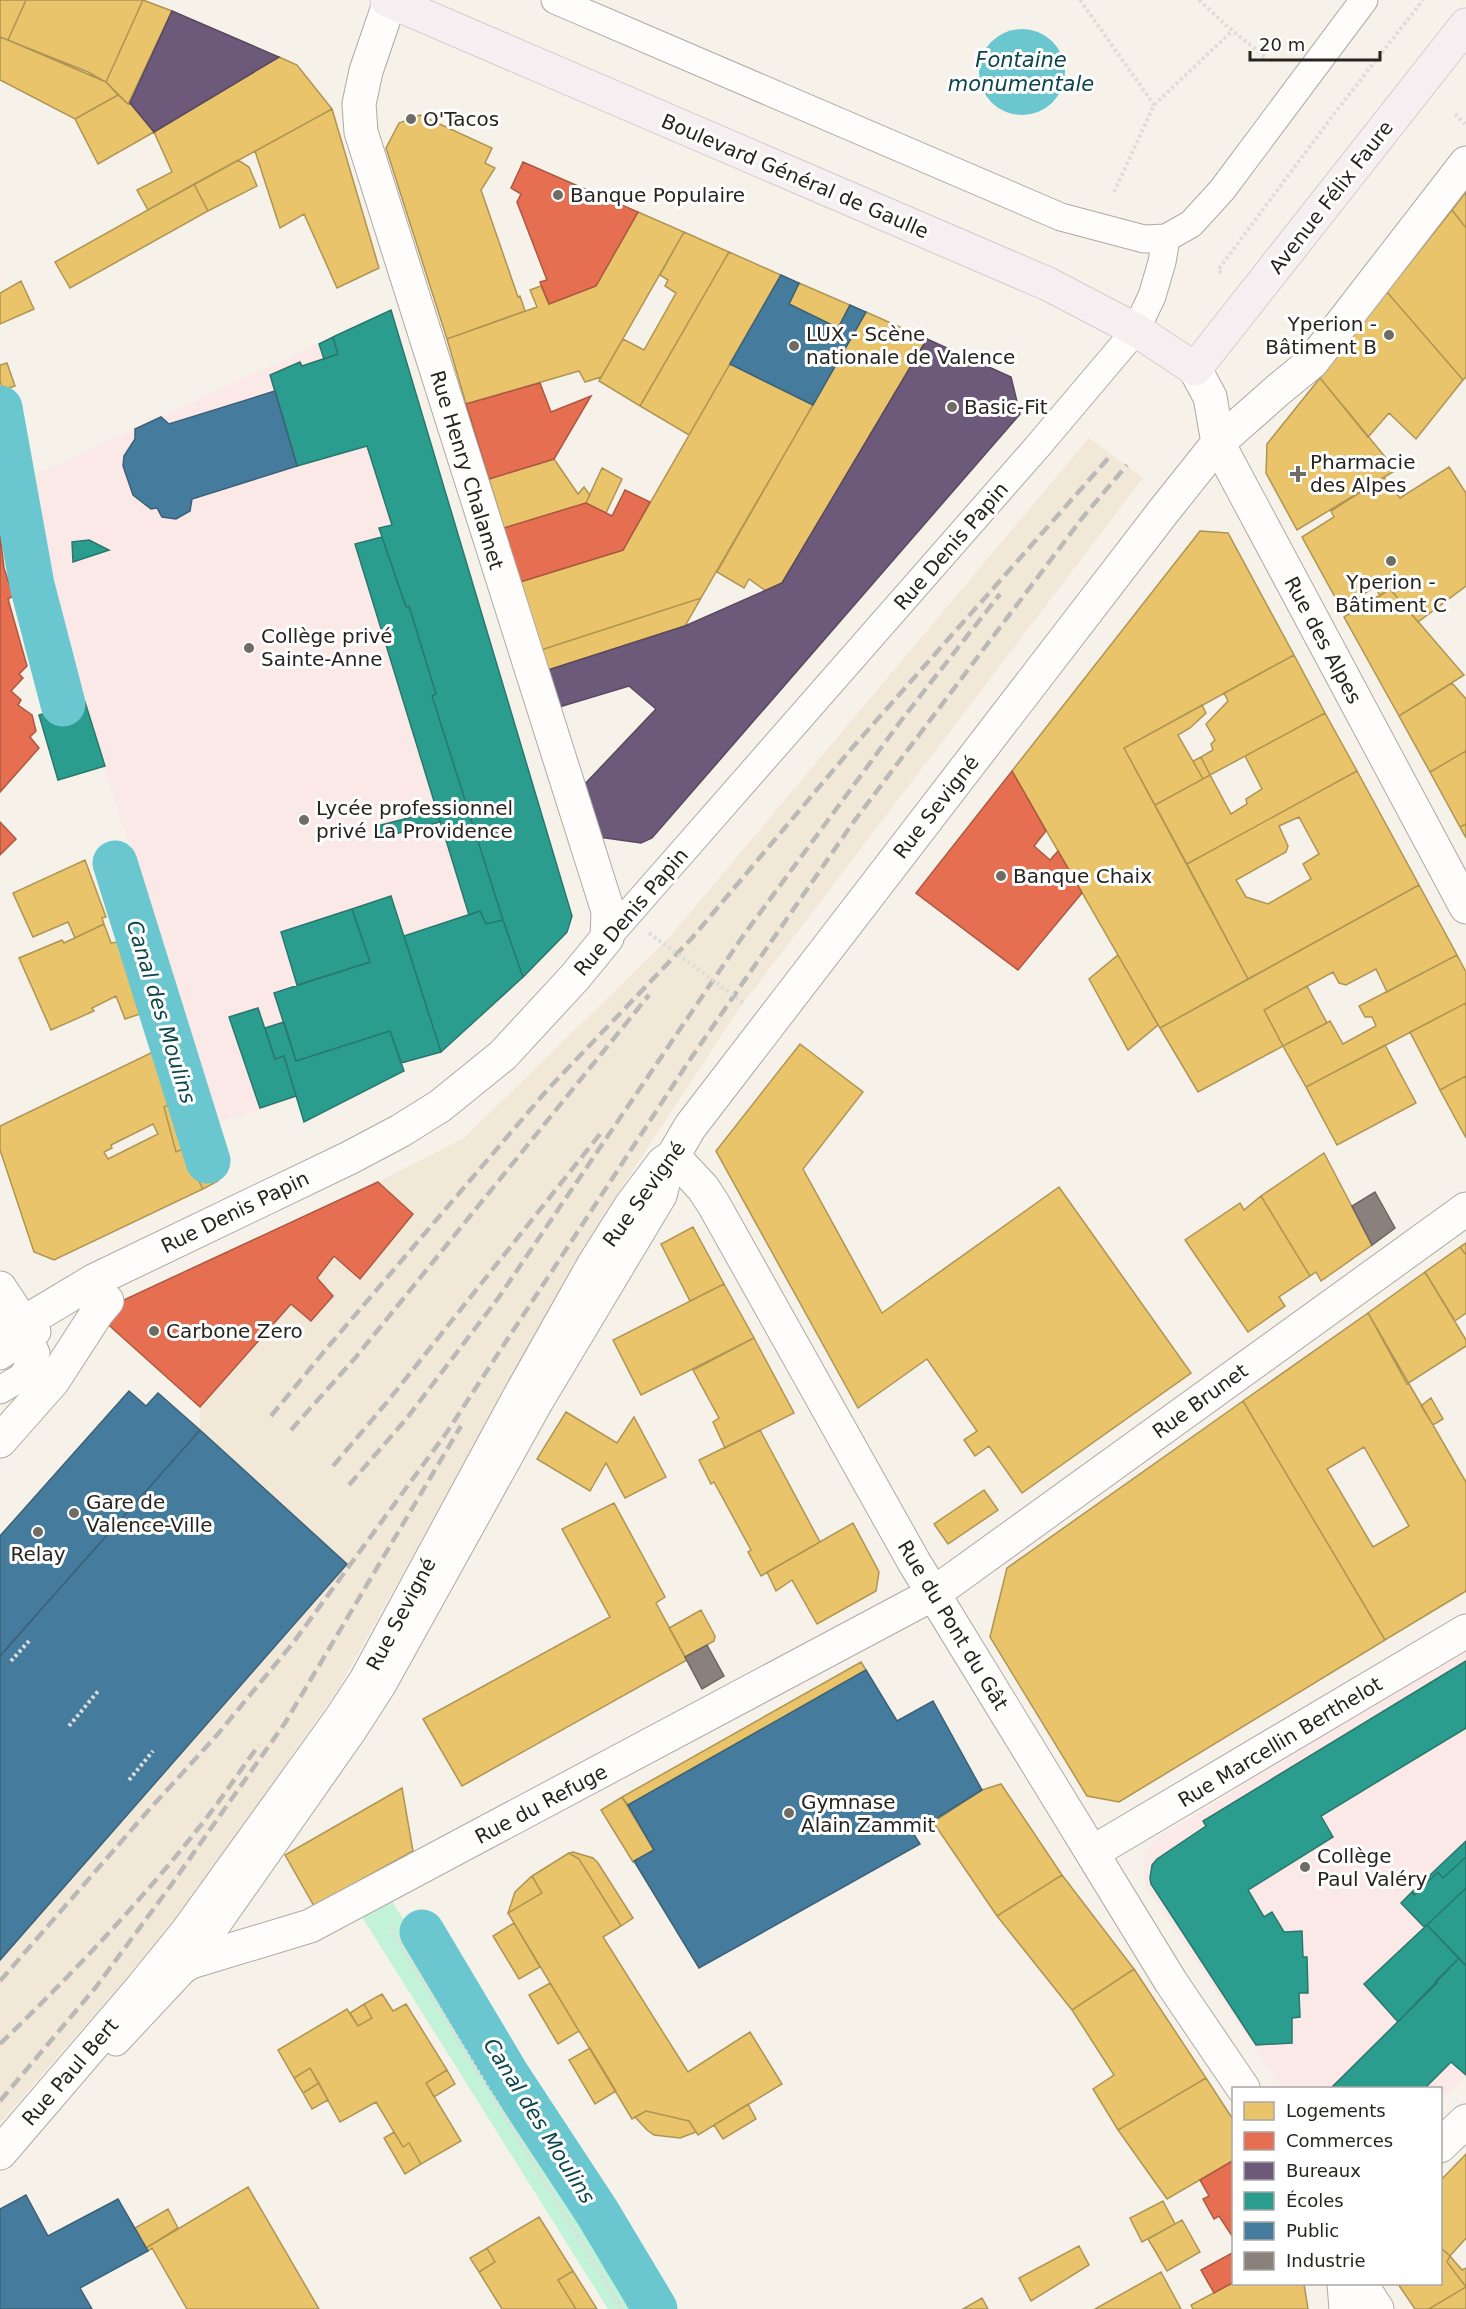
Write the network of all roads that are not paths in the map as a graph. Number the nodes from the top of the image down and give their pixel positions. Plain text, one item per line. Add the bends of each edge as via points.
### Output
1 (555, 0) edge
2 (1364, 0) edge
3 (388, 1) edge
4 (1466, 25) edge
5 (1466, 163) edge
6 (1166, 238) junction
7 (1136, 330) junction
8 (1195, 369) junction
9 (1218, 443) junction
10 (1466, 907) edge
11 (607, 938) junction
12 (673, 1156) junction
13 (1466, 1209) edge
14 (0, 1288) edge
15 (107, 1301) dead end
16 (17, 1333) edge
17 (0, 1356) edge
18 (0, 1390) edge
19 (0, 1441) edge
20 (933, 1594) junction
21 (1466, 1631) edge
22 (1093, 1852) junction
23 (191, 1962) junction
24 (139, 1991) junction
25 (1242, 2087) edge
26 (1466, 2121) edge
27 (1442, 2144) edge
28 (0, 2153) edge
29 (0, 2169) edge
30 (1344, 2285) edge
31 (1362, 2285) edge
32 (1346, 2309) edge
33 (1377, 2309) edge

1 - 6 lane via 1061,217 1144,239
2 - 6 lane via 1222,190 1191,224
3 - 7 main road, Boulevard Général de Gaulle via 1048,284
3 - 11 street, Rue Henry Chalamet via 359,104 361,132 608,911
4 - 8 main road, Avenue Félix Faure
5 - 9 street, Rue Sevigné via 1312,362
6 - 7 lane, Rue Denis Papin via 1152,296
7 - 8 main road, Boulevard Général de Gaulle
7 - 11 lane, Rue Denis Papin
8 - 9 street, Rue des Alpes via 1210,397
9 - 10 street, Rue des Alpes
9 - 12 street, Rue Sevigné via 690,1127
11 - 16 street, Rue Denis Papin via 502,1055 440,1106 400,1131 95,1280
12 - 20 street, Rue du Pont du Gât via 714,1205
12 - 23 lane via 663,1196 539,1403 382,1686
12 - 24 street, Rue Sevigné via 663,1163 630,1207 594,1264 366,1680 187,1932
13 - 20 street, Rue Brunet
14 - 16 street
15 - 19 street via 53,1381
16 - 17 lane
16 - 18 lane via 36,1353 22,1377
20 - 22 street, Rue du Pont du Gât
20 - 23 street, Rue du Refuge via 310,1926
21 - 22 street, Rue Marcellin Berthelot
22 - 25 street, Rue du Pont du Gât via 1171,1982
23 - 24 street, Rue du Refuge
23 - 29 lane
24 - 28 street, Rue Paul Bert
26 - 27 street
30 - 32 street
31 - 33 street

